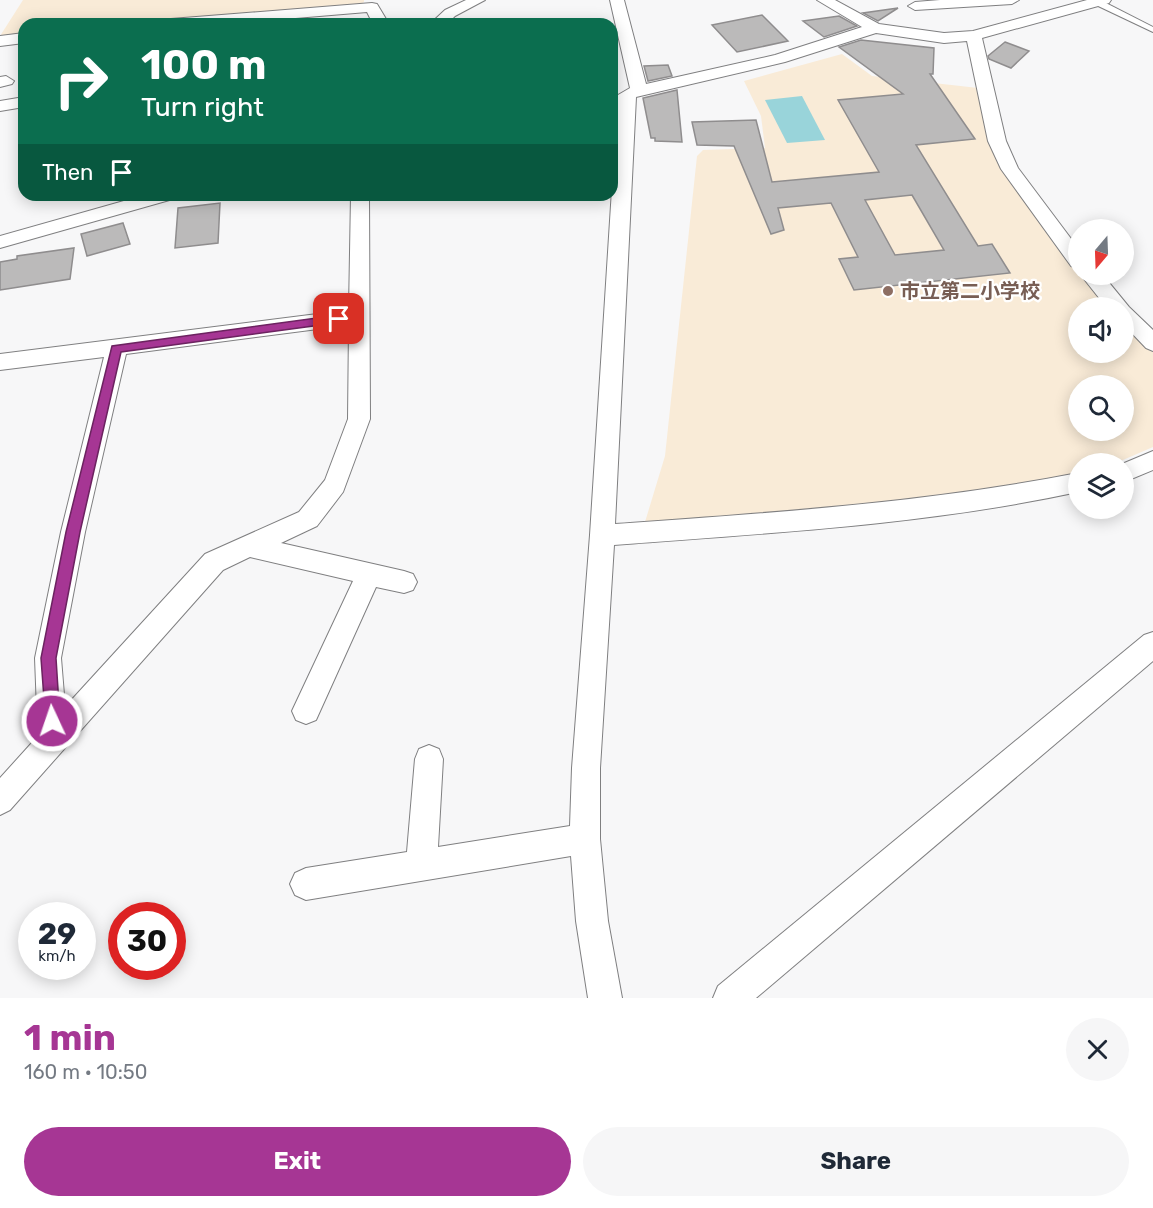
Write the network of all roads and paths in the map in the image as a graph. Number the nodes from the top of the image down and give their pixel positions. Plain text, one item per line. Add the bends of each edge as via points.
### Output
1 (478, 0) edge
2 (617, 0) edge
3 (824, 0) edge
4 (1012, 0) edge
5 (1100, 1) edge
6 (912, 3) edge
7 (371, 4) edge
8 (250, 18) edge
9 (378, 18) edge
10 (445, 18) edge
11 (875, 28) junction
12 (1153, 30) edge
13 (974, 36) junction
14 (944, 38) junction
15 (18, 39) edge
16 (0, 41) edge
17 (626, 94) edge
18 (18, 103) edge
19 (0, 106) edge
20 (145, 201) edge
21 (360, 201) edge
22 (0, 242) edge
23 (1068, 247) edge
24 (1099, 285) edge
25 (1110, 297) edge
26 (361, 316) junction
27 (1134, 323) edge
28 (1153, 343) edge
29 (116, 349) junction
30 (0, 362) edge
31 (1153, 460) edge
32 (1134, 469) edge
33 (1068, 485) edge
34 (602, 535) junction
35 (249, 546) junction
36 (369, 574) junction
37 (404, 582) dead end
38 (1153, 644) edge
39 (306, 711) dead end
40 (53, 742) junction
41 (429, 759) dead end
42 (0, 800) edge
43 (585, 839) junction
44 (421, 865) junction
45 (306, 884) dead end
46 (605, 998) edge
47 (730, 998) edge

1 - 10 street
2 - 17 street
3 - 11 street
4 - 6 street
5 - 12 lane
5 - 13 street
6 - 14 street
7 - 8 street
7 - 9 street
11 - 14 street
11 - 17 street via 779,59
13 - 14 street
13 - 23 street via 997,141 1010,169
15 - 16 street
17 - 34 street
18 - 19 street
20 - 22 street
21 - 26 street
24 - 25 street
26 - 29 street
26 - 35 street via 358,419 335,485 308,519
27 - 28 street
29 - 30 street
29 - 40 street via 48,658
31 - 32 street
33 - 34 street via 868,514
34 - 43 street
35 - 36 street
35 - 40 street via 214,562
36 - 37 street
36 - 39 street
38 - 47 street
40 - 42 street
41 - 44 street
43 - 44 street
43 - 46 street via 592,921
44 - 45 street

